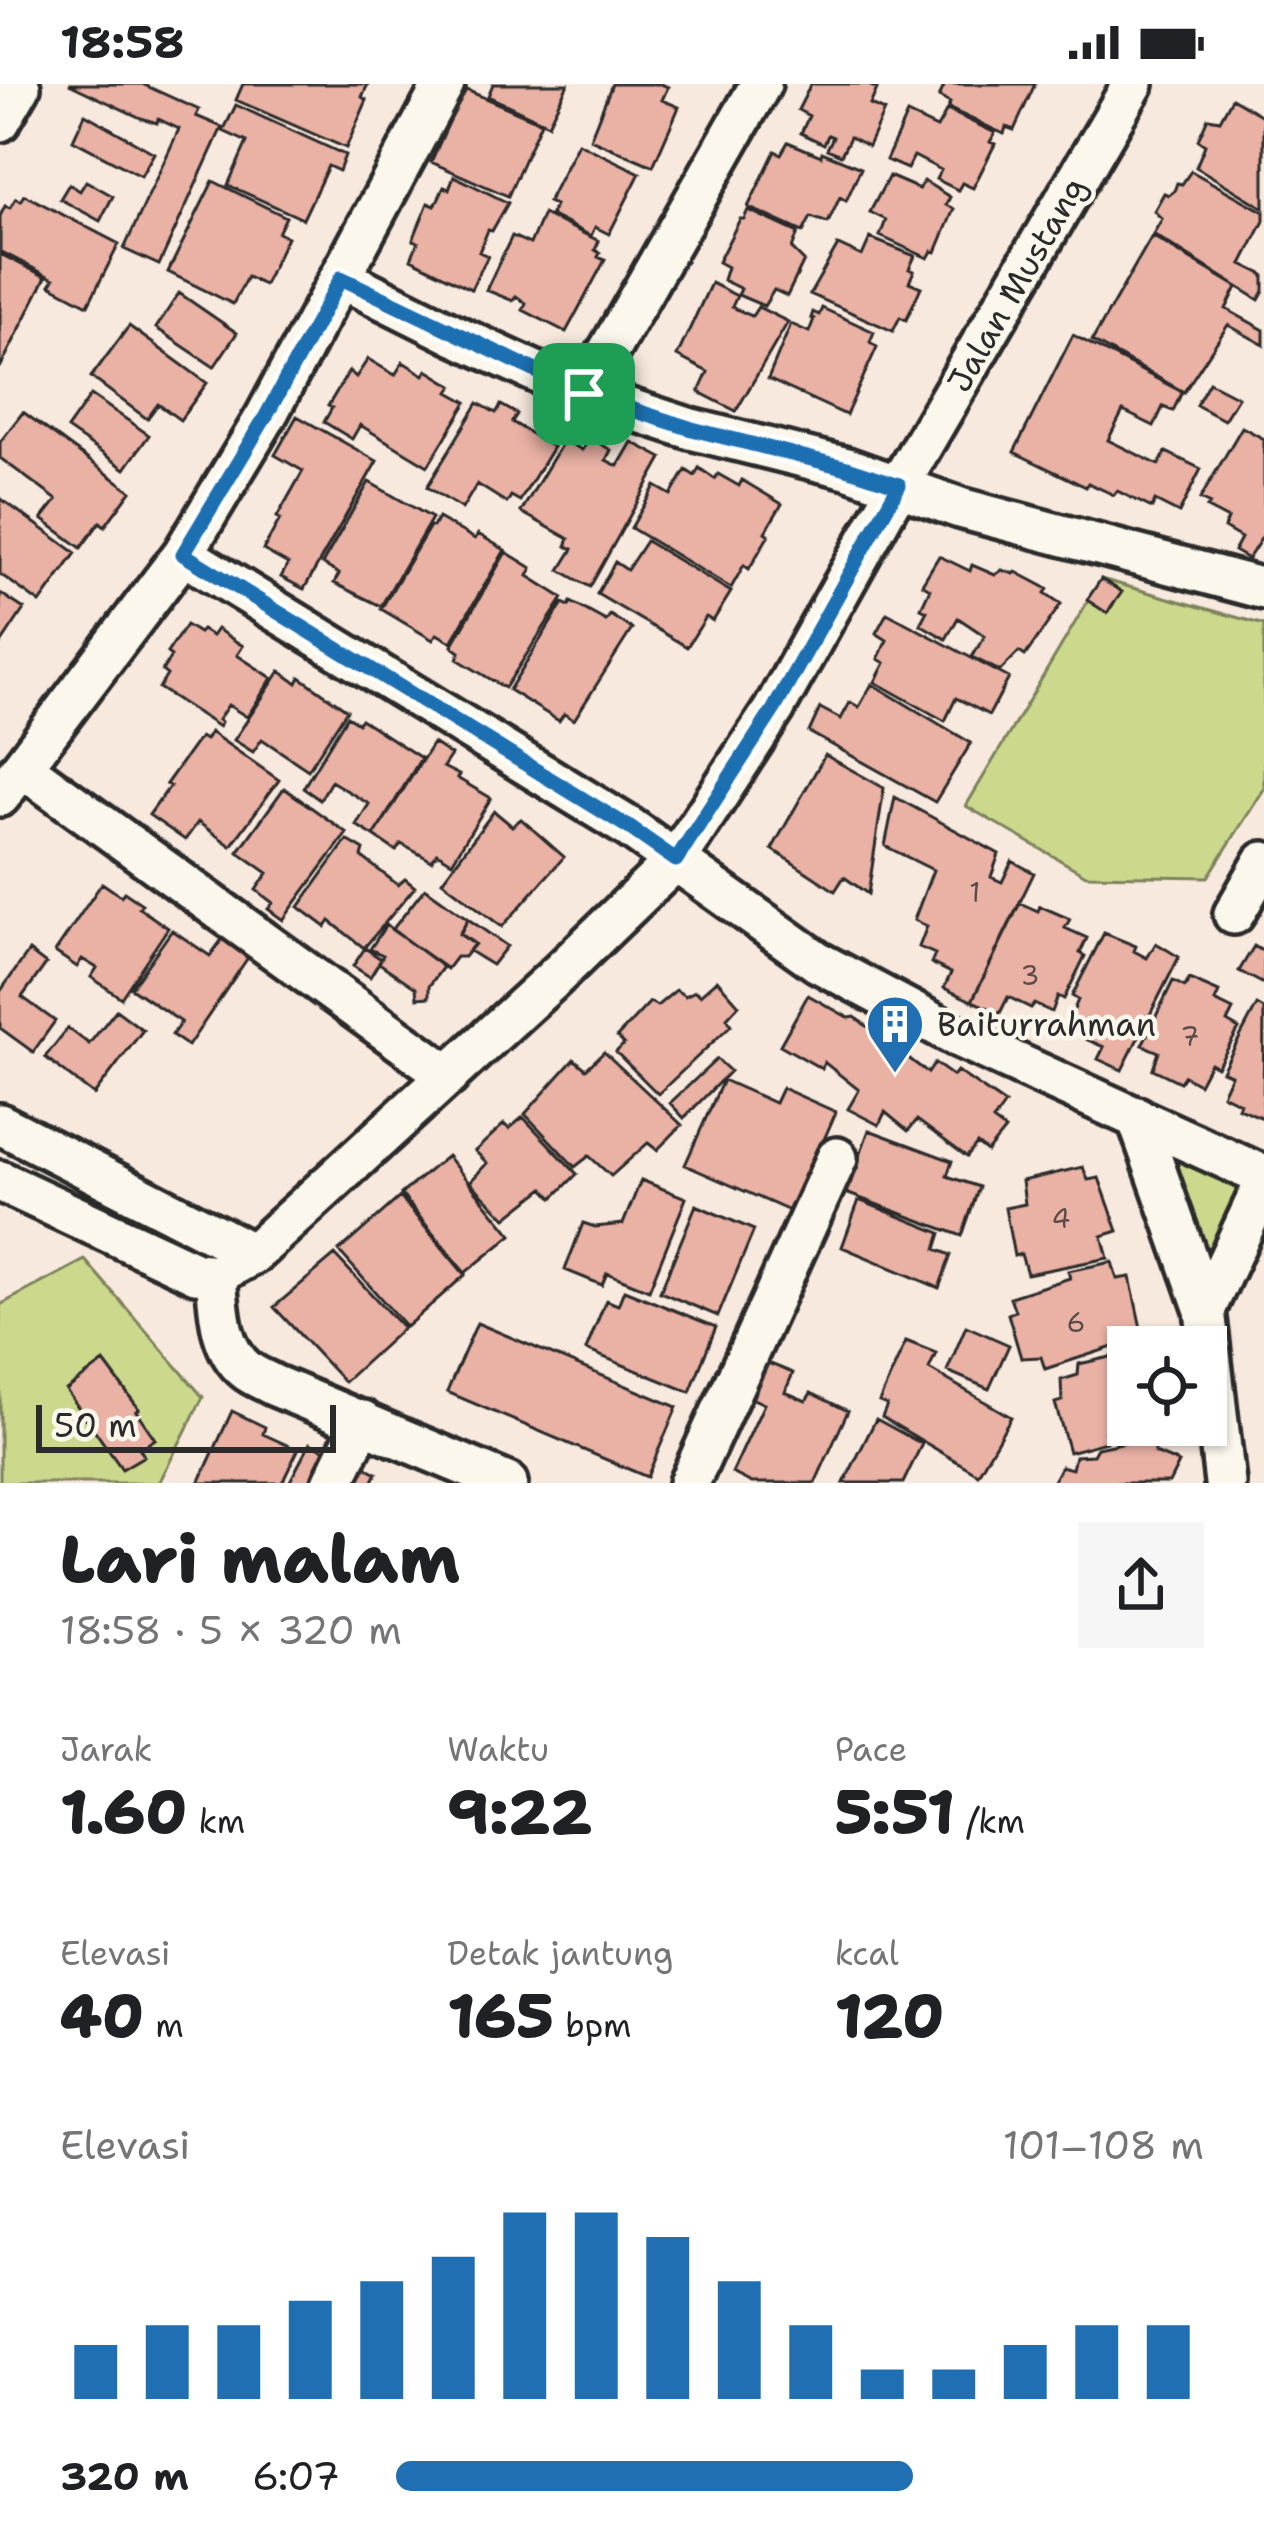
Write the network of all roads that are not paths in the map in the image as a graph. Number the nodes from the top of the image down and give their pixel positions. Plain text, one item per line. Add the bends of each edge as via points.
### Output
1 (444, 84) edge
2 (760, 84) edge
3 (1133, 84) edge
4 (20, 87) dead end
5 (0, 121) edge
6 (341, 278) junction
7 (584, 394) junction
8 (899, 485) junction
9 (183, 554) junction
10 (1264, 590) edge
11 (11, 782) edge
12 (676, 860) junction
13 (1264, 862) edge
14 (1234, 914) dead end
15 (449, 1076) junction
16 (1137, 1118) junction
17 (0, 1124) edge
18 (837, 1159) dead end
19 (1264, 1180) edge
20 (0, 1181) edge
21 (253, 1254) junction
22 (216, 1275) junction
23 (1205, 1310) junction
24 (363, 1421) junction
25 (333, 1483) edge
26 (507, 1483) edge
27 (689, 1483) edge
28 (1225, 1483) edge

1 - 6 street
2 - 7 street
3 - 8 street, Jalan Mustang
4 - 5 street
6 - 7 street
6 - 9 street
7 - 8 street
8 - 10 street
8 - 12 street, Jalan Mustang via 774,709
9 - 11 street
9 - 12 street
11 - 15 street
12 - 15 street, Jalan Mustang
12 - 16 street via 818,962
13 - 14 street
15 - 21 street, Jalan Mustang
16 - 19 street
16 - 23 street
17 - 21 street
18 - 27 street
19 - 23 street
20 - 22 street via 196,1274
21 - 22 street, Jalan Mustang
22 - 24 street via 224,1337 246,1370
23 - 28 street
24 - 25 street
24 - 26 street

